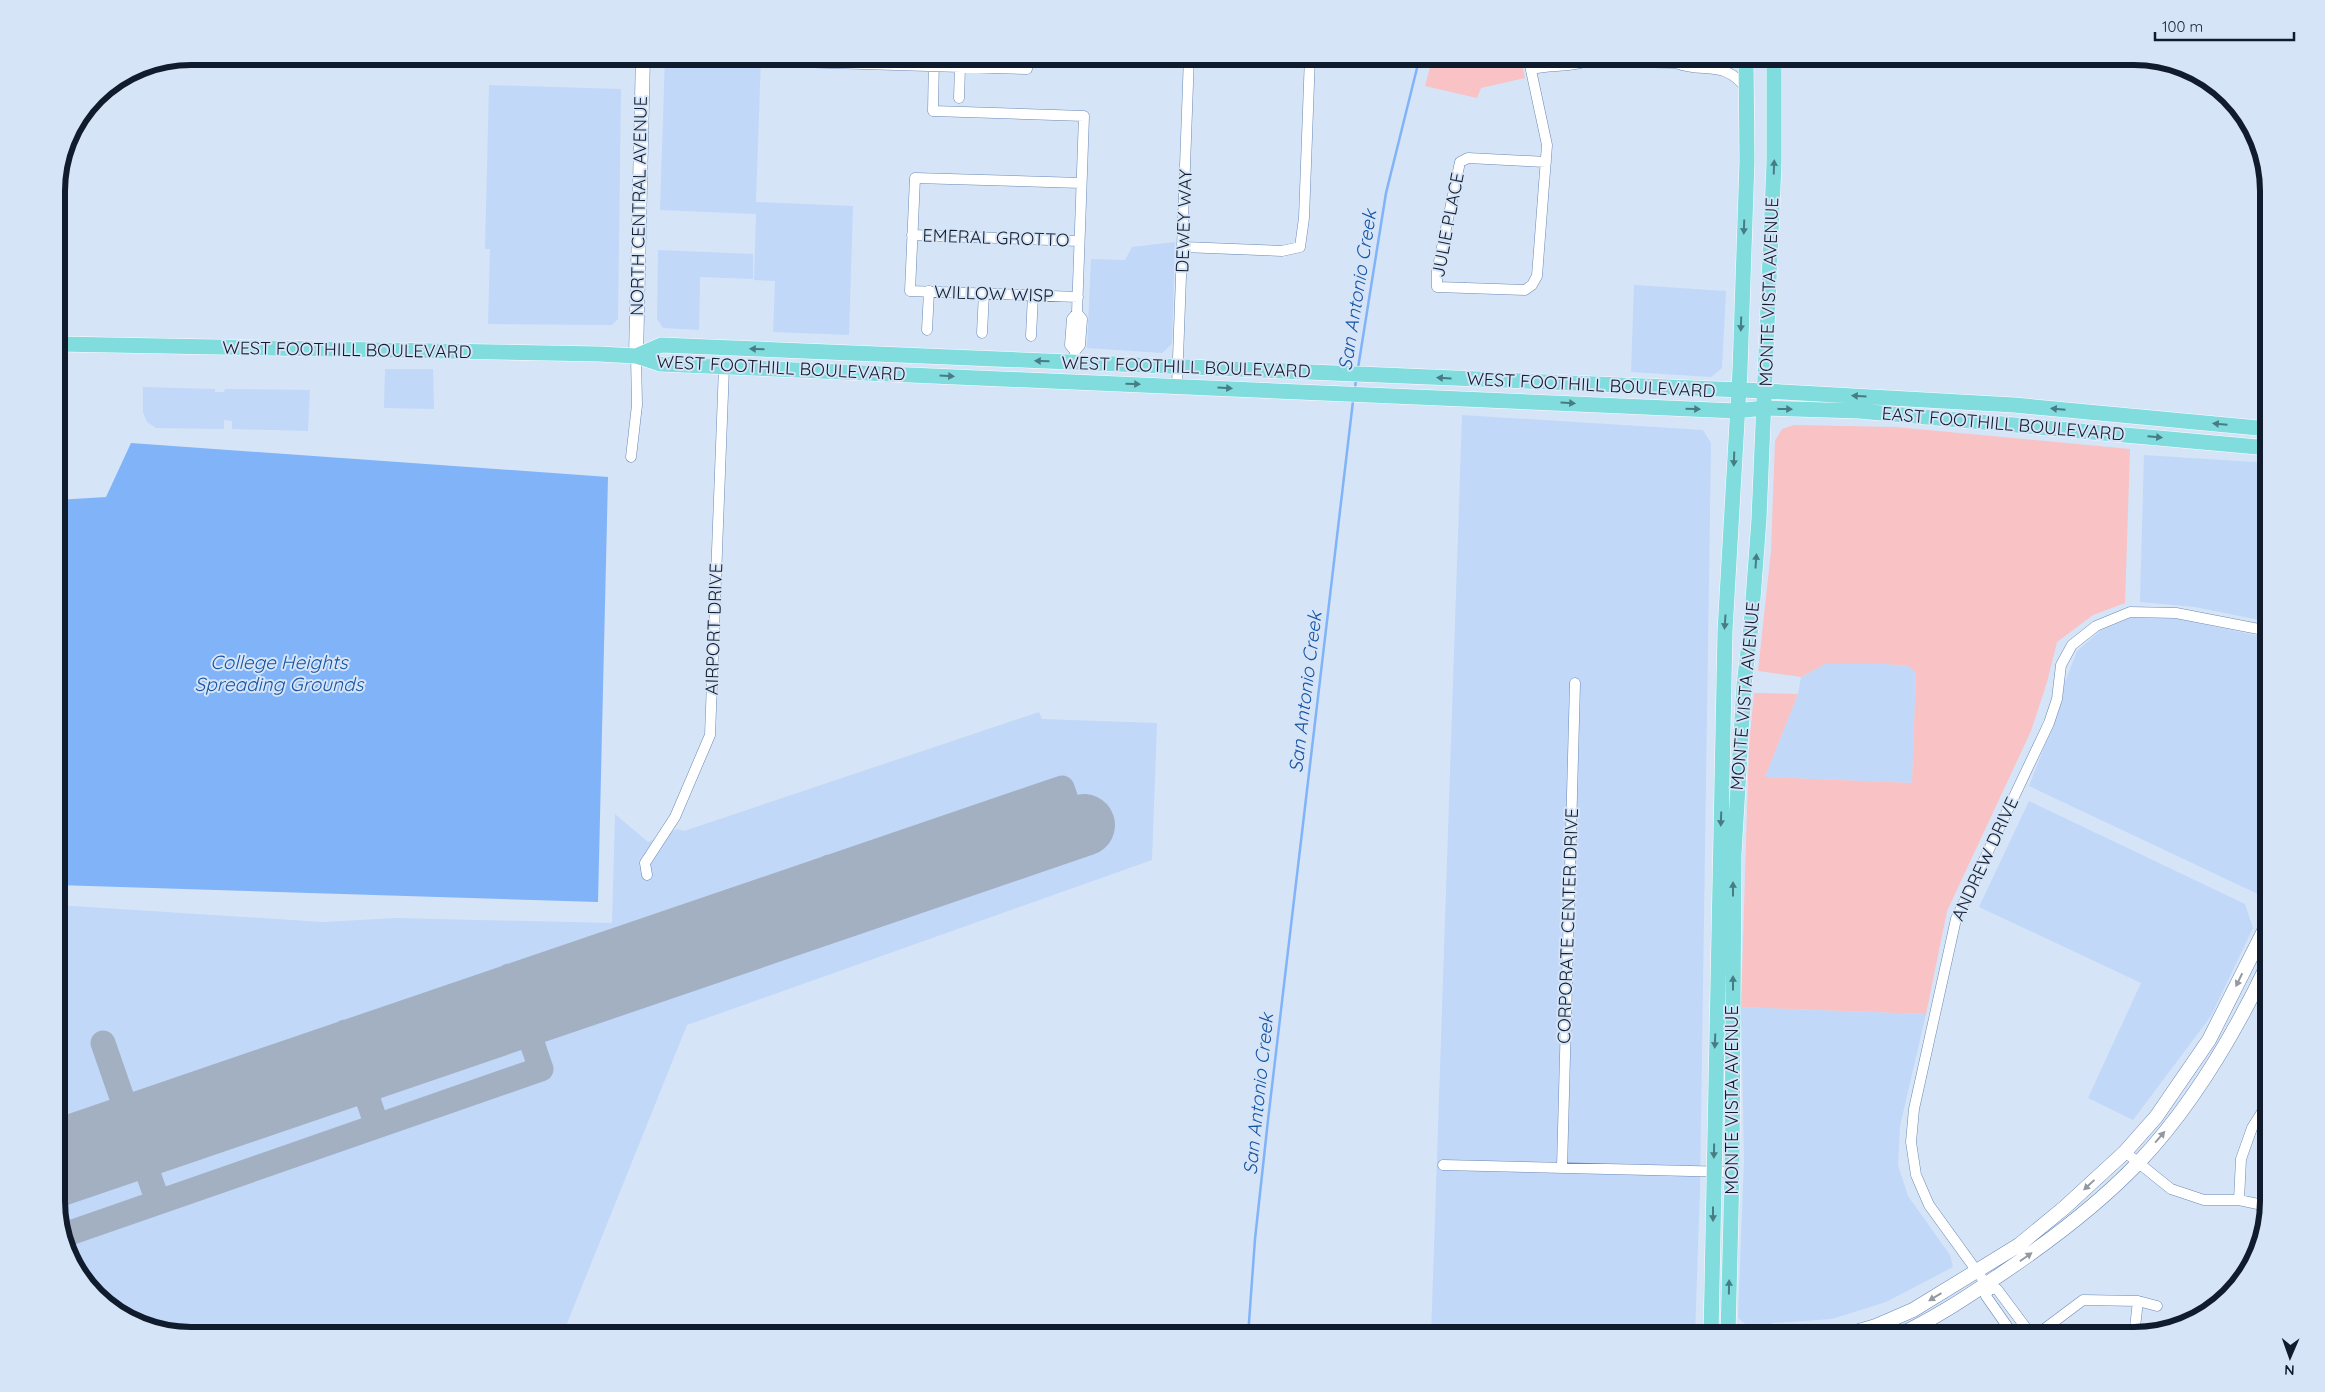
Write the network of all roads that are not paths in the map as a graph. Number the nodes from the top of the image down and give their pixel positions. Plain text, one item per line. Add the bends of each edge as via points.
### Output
1 (642, 65) edge
2 (934, 65) edge
3 (951, 65) edge
4 (1027, 65) edge
5 (1190, 65) edge
6 (1310, 65) edge
7 (1531, 65) edge
8 (1577, 65) edge
9 (1688, 65) edge
10 (1746, 65) edge
11 (1774, 65) edge
12 (960, 67) junction
13 (1532, 69) junction
14 (1746, 89) junction
15 (959, 98) dead end
16 (1546, 162) junction
17 (1081, 183) junction
18 (912, 235) junction
19 (1079, 241) junction
20 (1183, 247) junction
21 (929, 291) junction
22 (984, 293) junction
23 (1033, 295) junction
24 (1078, 297) junction
25 (927, 330) dead end
26 (982, 333) dead end
27 (1031, 336) dead end
28 (65, 344) edge
29 (833, 352) junction
30 (636, 356) junction
31 (932, 356) junction
32 (1074, 356) junction
33 (1178, 366) junction
34 (724, 367) junction
35 (765, 369) junction
36 (858, 372) junction
37 (1555, 383) junction
38 (1177, 386) junction
39 (1738, 391) junction
40 (1764, 391) junction
41 (1492, 400) junction
42 (1764, 408) junction
43 (1736, 411) junction
44 (2260, 428) edge
45 (2260, 447) edge
46 (631, 456) dead end
47 (2260, 629) edge
48 (1575, 683) dead end
49 (647, 875) dead end
50 (2260, 939) edge
51 (2260, 980) edge
52 (2260, 1115) edge
53 (2124, 1152) junction
54 (2139, 1162) junction
55 (1443, 1166) dead end
56 (1562, 1168) junction
57 (1713, 1172) junction
58 (1732, 1172) junction
59 (2239, 1200) junction
60 (2260, 1204) edge
61 (1976, 1270) junction
62 (1988, 1287) junction
63 (2138, 1301) junction
64 (2157, 1306) dead end
65 (1710, 1327) edge
66 (1728, 1327) edge
67 (1873, 1327) edge
68 (1916, 1327) edge
69 (2008, 1327) edge
70 (2026, 1327) edge
71 (2046, 1327) edge
72 (2135, 1327) edge

1 - 30 main road, NORTH CENTRAL AVENUE
2 - 17 street via 933,111 1084,116
3 - 12 street
4 - 12 street via 1027,69
5 - 20 street, DEWEY WAY
6 - 20 street via 1300,247 1282,251
7 - 13 street
8 - 13 street
9 - 14 street via 1717,68 1732,74
10 - 14 main road, MONTE VISTA AVENUE
40 -> 11 main road, MONTE VISTA AVENUE via 1774,164
12 - 15 street
13 - 16 street via 1547,145
14 -> 39 main road, MONTE VISTA AVENUE via 1747,161
16 - 16 street, JULIE PLACE via 1468,158 1460,162 1437,271 1437,287 1525,290 1532,285 1537,276
17 - 18 street via 914,178
17 - 19 street
18 - 19 street, EMERAL GROTTO
18 - 21 street, WILLOW WISP via 910,290
19 - 24 street
20 - 33 street, DEWEY WAY
21 - 22 street, WILLOW WISP
21 - 25 street
22 - 23 street, WILLOW WISP
22 - 26 street
23 - 24 street, WILLOW WISP
23 - 27 street
24 - 32 street via 1077,313 1082,320 1076,331 1080,345
28 - 30 main road, WEST FOOTHILL BOULEVARD
29 -> 30 main road, WEST FOOTHILL BOULEVARD via 660,345
29 - 31 main road, WEST FOOTHILL BOULEVARD
29 - 35 main road via 829,359 823,361 775,360
30 - 34 main road, WEST FOOTHILL BOULEVARD via 660,364
30 - 46 street via 637,405
32 -> 31 main road, WEST FOOTHILL BOULEVARD
31 - 36 main road via 917,365 867,363
32 - 33 main road, WEST FOOTHILL BOULEVARD
37 -> 33 main road, WEST FOOTHILL BOULEVARD
33 - 38 street, DEWEY WAY
34 - 35 main road, WEST FOOTHILL BOULEVARD
34 - 49 street, AIRPORT DRIVE via 710,734 675,817 645,863
35 - 36 main road, WEST FOOTHILL BOULEVARD
36 -> 38 main road, WEST FOOTHILL BOULEVARD
37 - 39 main road, WEST FOOTHILL BOULEVARD
37 - 41 main road via 1542,391 1499,392
38 -> 41 main road, WEST FOOTHILL BOULEVARD
39 - 40 main road, EAST FOOTHILL BOULEVARD
39 - 43 main road, MONTE VISTA AVENUE
40 - 42 main road, MONTE VISTA AVENUE
44 -> 40 main road, EAST FOOTHILL BOULEVARD via 2014,405
41 -> 43 main road, WEST FOOTHILL BOULEVARD
42 - 43 main road, EAST FOOTHILL BOULEVARD
42 -> 45 main road, EAST FOOTHILL BOULEVARD via 1858,411
58 -> 42 main road, MONTE VISTA AVENUE via 1734,854
43 -> 57 main road, MONTE VISTA AVENUE via 1725,631
47 - 61 street, ANDREW DRIVE via 2176,613 2130,612 2096,626 2072,644 2061,665 2057,699 2049,723 1956,919 1914,1109 1911,1142 1916,1175 1929,1205
48 - 56 street, CORPORATE CENTER DRIVE
50 -> 53 main road via 2209,1040 2156,1117
54 -> 51 main road via 2171,1125 2226,1046
52 - 59 street via 2241,1159
53 - 54 street
53 -> 61 main road via 2064,1208 2019,1244
54 - 59 street via 2172,1189 2204,1200
62 -> 54 main road via 2074,1222
55 - 56 street
56 - 57 street
57 - 58 street
57 -> 65 main road, MONTE VISTA AVENUE
66 -> 58 main road, MONTE VISTA AVENUE
59 - 60 street
61 - 62 street, ANDREW DRIVE
61 -> 67 main road via 1913,1310
62 - 68 main road
62 - 69 street via 1986,1296
62 - 70 street via 1998,1289
63 - 64 street
63 - 71 street via 2083,1300
63 - 72 street

